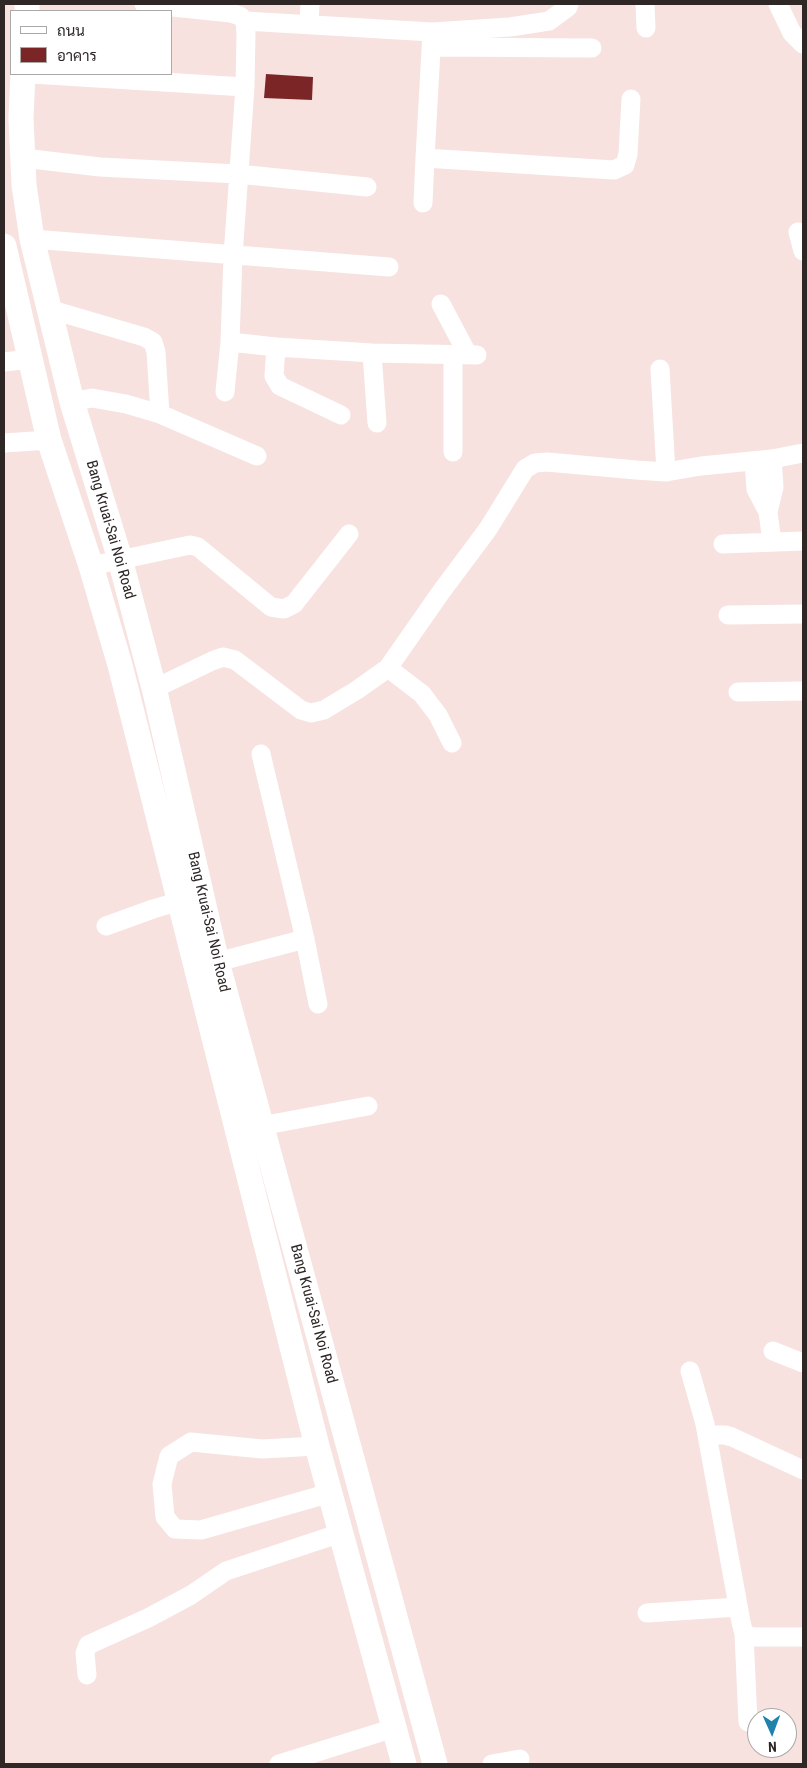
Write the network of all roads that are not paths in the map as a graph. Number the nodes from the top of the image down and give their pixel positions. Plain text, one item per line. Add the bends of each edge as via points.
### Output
1 (144, 4) edge
2 (310, 4) edge
3 (569, 4) edge
4 (645, 4) edge
5 (778, 4) edge
6 (194, 6) edge
7 (236, 12) edge
8 (309, 24) junction
9 (646, 28) dead end
10 (432, 40) junction
11 (803, 44) edge
12 (592, 48) dead end
13 (23, 75) edge
14 (47, 75) edge
15 (244, 87) junction
16 (631, 99) dead end
17 (23, 158) junction
18 (425, 158) junction
19 (238, 174) junction
20 (367, 187) dead end
21 (423, 203) dead end
22 (798, 232) dead end
23 (32, 239) junction
24 (4, 246) edge
25 (803, 251) edge
26 (233, 256) junction
27 (389, 267) dead end
28 (441, 304) dead end
29 (49, 309) junction
30 (230, 342) junction
31 (276, 347) junction
32 (372, 353) junction
33 (466, 355) junction
34 (31, 359) junction
35 (4, 362) edge
36 (660, 369) dead end
37 (225, 392) dead end
38 (72, 402) junction
39 (160, 414) junction
40 (341, 415) dead end
41 (377, 423) dead end
42 (49, 440) junction
43 (4, 442) edge
44 (454, 452) dead end
45 (803, 454) edge
46 (258, 456) dead end
47 (763, 460) junction
48 (666, 472) junction
49 (349, 534) dead end
50 (803, 541) edge
51 (772, 542) junction
52 (723, 544) dead end
53 (120, 559) junction
54 (91, 566) junction
55 (803, 614) edge
56 (728, 615) dead end
57 (388, 668) junction
58 (803, 691) edge
59 (155, 692) junction
60 (738, 692) dead end
61 (452, 743) dead end
62 (261, 754) dead end
63 (180, 901) junction
64 (106, 926) dead end
65 (305, 939) junction
66 (216, 962) junction
67 (318, 1004) dead end
68 (368, 1106) dead end
69 (261, 1126) junction
70 (774, 1351) dead end
71 (803, 1363) edge
72 (690, 1371) dead end
73 (708, 1435) junction
74 (318, 1446) junction
75 (803, 1470) edge
76 (330, 1493) junction
77 (341, 1533) junction
78 (738, 1607) junction
79 (647, 1613) dead end
80 (744, 1634) junction
81 (803, 1637) edge
82 (88, 1675) dead end
83 (747, 1708) edge
84 (394, 1728) junction
85 (520, 1759) dead end
86 (279, 1764) edge
87 (404, 1764) edge
88 (435, 1764) edge
89 (492, 1764) edge

1 - 6 street
2 - 8 street
3 - 10 street via 549,21
4 - 9 street
5 - 11 street via 792,33
6 - 7 street
7 - 8 street
7 - 15 street via 246,34
8 - 10 street
10 - 12 street
10 - 18 street
13 - 17 main road, Bang Kruai-Sai Noi Road
14 - 15 street
15 - 19 street
16 - 18 street via 628,154 625,165 614,170
17 - 19 street via 100,167
17 - 23 main road, Bang Kruai-Sai Noi Road
18 - 21 street
19 - 20 street
19 - 26 street
22 - 25 street
23 - 26 street
23 - 29 main road, Bang Kruai-Sai Noi Road
24 - 34 main road, Bang Kruai-Sai Noi Road
26 - 27 street
26 - 30 street
28 - 33 street
29 - 38 main road, Bang Kruai-Sai Noi Road
29 - 39 street via 153,342
30 - 31 street
30 - 37 street
31 - 32 street
31 - 40 street via 274,376 280,386
32 - 33 street
32 - 41 street
33 - 44 street
34 - 35 street
34 - 42 main road, Bang Kruai-Sai Noi Road
36 - 48 street
38 - 39 street via 92,398
38 - 53 main road, Bang Kruai-Sai Noi Road
39 - 46 street
42 - 43 street
42 - 54 main road, Bang Kruai-Sai Noi Road
45 - 47 street
47 - 48 street
47 - 51 street via 756,489 768,512
48 - 57 street via 547,462 535,463 525,469 488,529
49 - 53 street via 294,604 284,609 271,608 198,547 190,545
50 - 51 street
51 - 52 street
53 - 54 street
53 - 59 main road, Bang Kruai-Sai Noi Road
54 - 63 main road, Bang Kruai-Sai Noi Road via 120,665
55 - 56 street
57 - 59 street via 324,710 311,713 301,710 234,660 223,657 162,685
57 - 61 street via 422,694 438,715
58 - 60 street
59 - 66 main road, Bang Kruai-Sai Noi Road
62 - 65 street
63 - 64 street
63 - 74 main road, Bang Kruai-Sai Noi Road
65 - 66 street
65 - 67 street
66 - 69 main road, Bang Kruai-Sai Noi Road
68 - 69 street
69 - 88 main road, Bang Kruai-Sai Noi Road
70 - 71 street
72 - 73 street
73 - 75 street via 732,1437
73 - 78 street
74 - 76 main road, Bang Kruai-Sai Noi Road
74 - 76 street via 262,1449 190,1442 169,1456 162,1484 165,1517 175,1528 201,1530
76 - 77 main road, Bang Kruai-Sai Noi Road
77 - 82 street via 226,1571 191,1595 88,1645 85,1653
77 - 84 main road, Bang Kruai-Sai Noi Road
78 - 79 street
78 - 80 street
80 - 81 street via 753,1637
80 - 83 street
84 - 86 street
84 - 87 main road, Bang Kruai-Sai Noi Road
85 - 89 street

